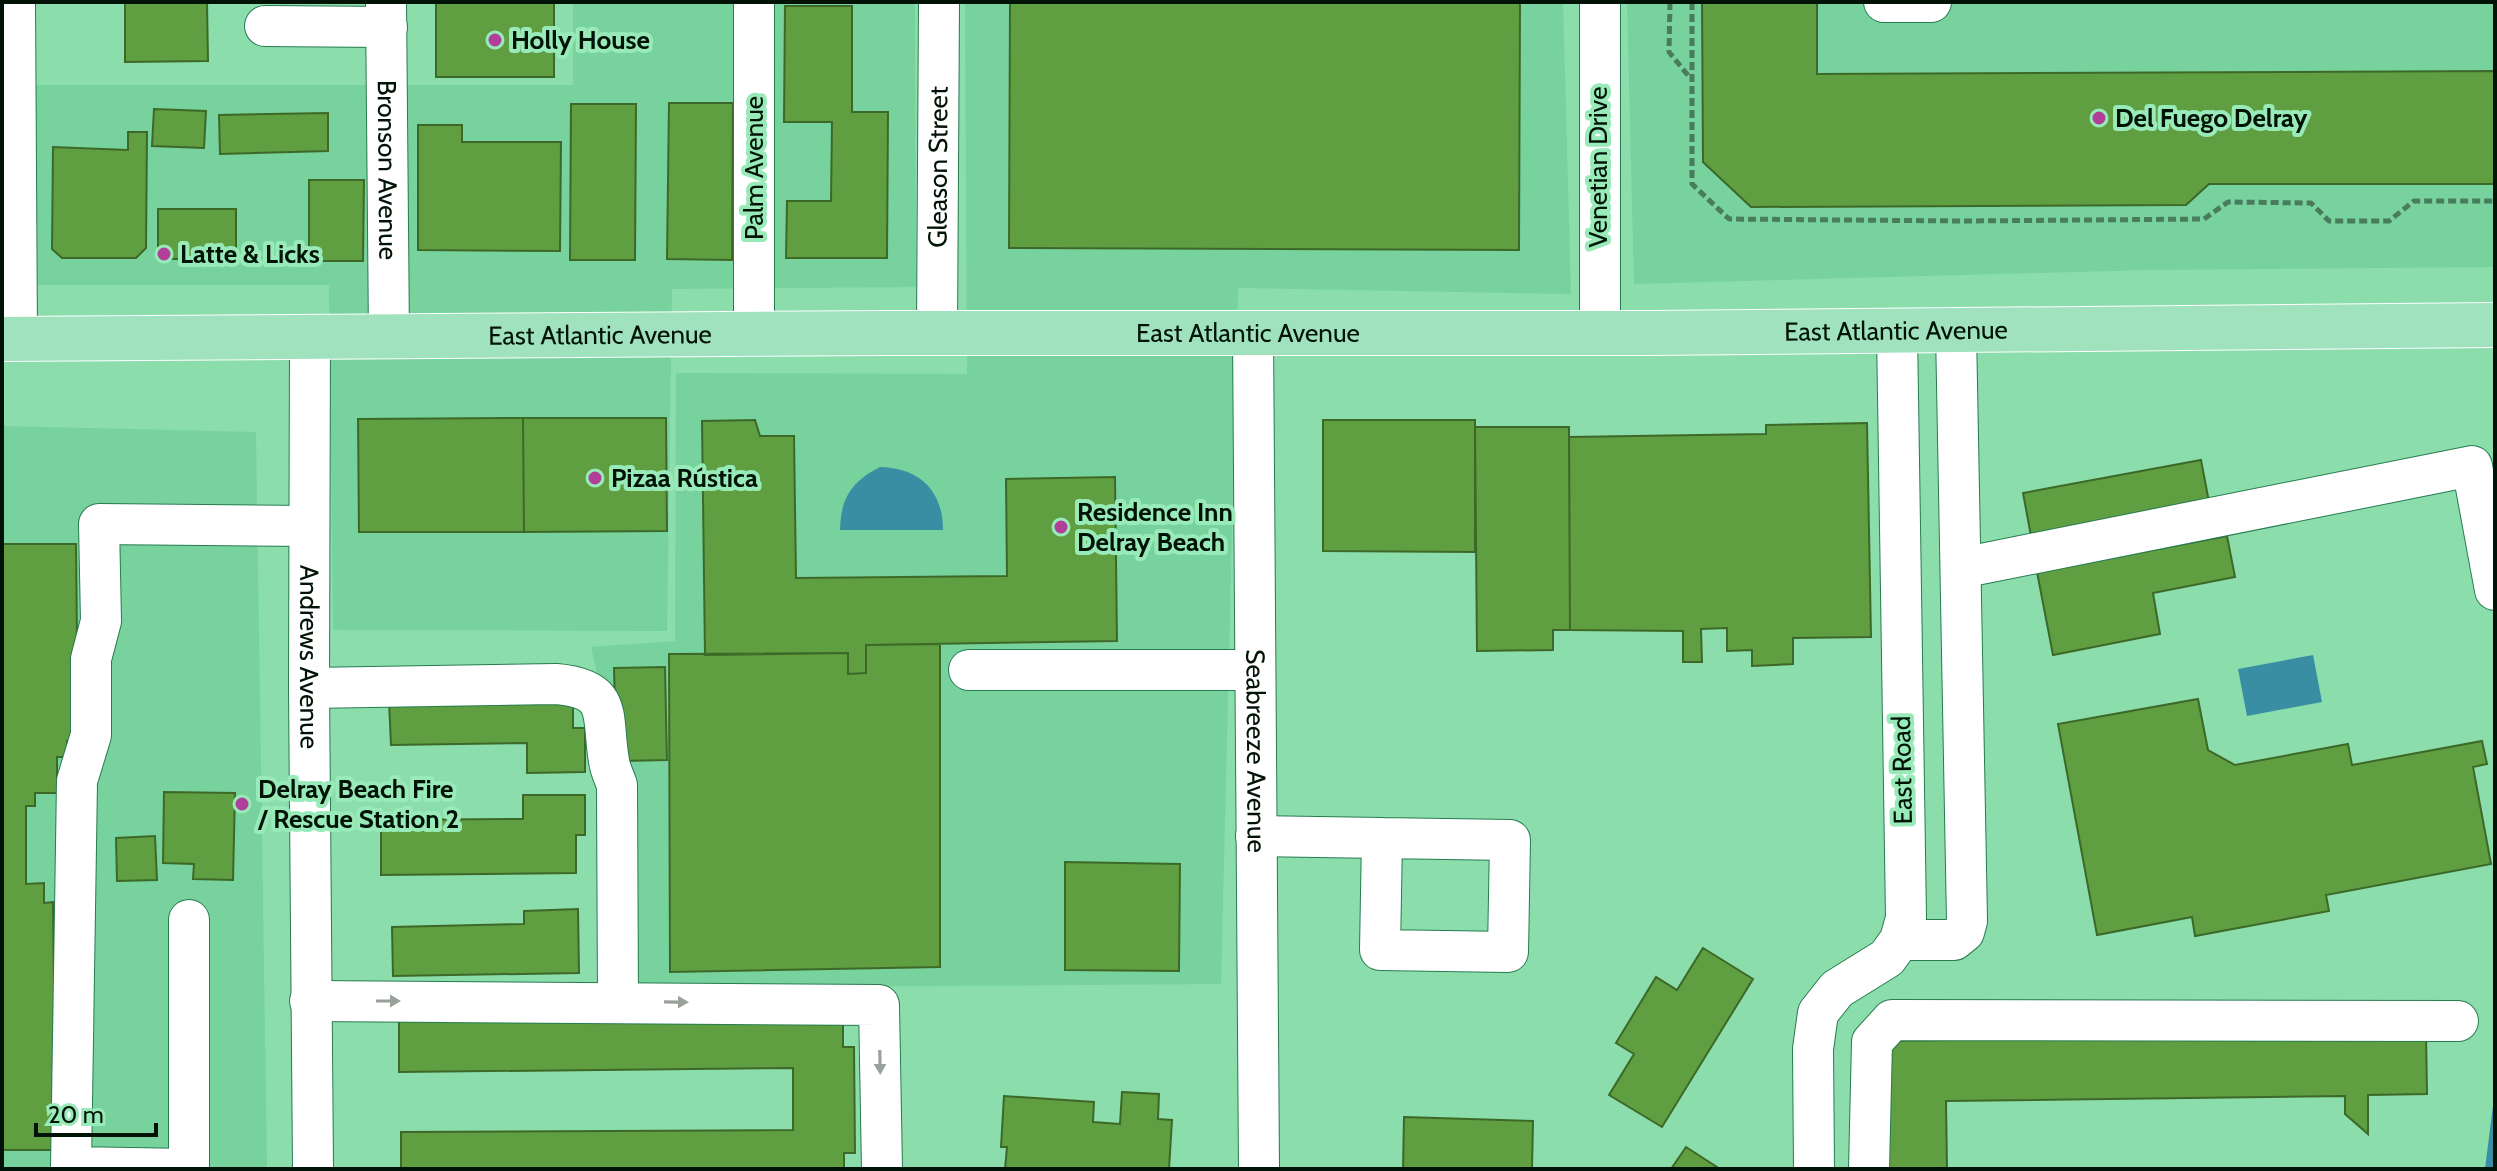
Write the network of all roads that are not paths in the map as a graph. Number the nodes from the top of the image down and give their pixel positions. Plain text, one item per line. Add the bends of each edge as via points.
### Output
1 (15, 2) edge
2 (754, 2) edge
3 (939, 2) edge
4 (1600, 2) edge
5 (1884, 2) edge
6 (1931, 2) edge
7 (387, 14) edge
8 (265, 26) dead end
9 (2495, 325) edge
10 (1956, 330) junction
11 (1897, 331) junction
12 (937, 333) junction
13 (1253, 333) junction
14 (1600, 333) junction
15 (754, 334) junction
16 (310, 337) junction
17 (389, 337) junction
18 (9, 339) edge
19 (309, 526) junction
20 (1961, 568) junction
21 (2495, 590) edge
22 (969, 670) dead end
23 (1255, 670) junction
24 (309, 688) junction
25 (1256, 836) junction
26 (1382, 838) dead end
27 (189, 920) dead end
28 (1900, 940) junction
29 (310, 1001) junction
30 (618, 1002) junction
31 (2458, 1021) dead end
32 (313, 1169) edge
33 (882, 1169) edge
34 (1259, 1169) edge
35 (1814, 1169) edge
36 (1869, 1169) edge

1 - 18 street
2 - 15 street, Palm Avenue
3 - 12 street, Gleason Street
4 - 14 street, Venetian Drive
5 - 6 street
7 - 8 street
7 - 17 street, Bronson Avenue
9 - 10 main road, East Atlantic Avenue
10 - 11 main road, East Atlantic Avenue
10 - 20 street
11 - 14 main road, East Atlantic Avenue
11 - 28 street, East Road via 1906,918
12 - 13 main road, East Atlantic Avenue
12 - 15 main road, East Atlantic Avenue
13 - 14 main road, East Atlantic Avenue
13 - 23 street, Seabreeze Avenue
15 - 17 main road, East Atlantic Avenue
16 - 17 main road, East Atlantic Avenue
16 - 18 main road, East Atlantic Avenue
16 - 19 street, Andrews Avenue
19 - 24 street, Andrews Avenue
19 - 27 street via 99,524 101,621 91,659 91,735 77,781 71,1167 189,1169
20 - 21 street via 2472,466
20 - 28 street via 1967,921 1954,940
22 - 23 street
23 - 25 street, Seabreeze Avenue
24 - 29 street, Andrews Avenue
24 - 30 street via 556,684 591,692 606,720 609,762 617,785
25 - 26 street
25 - 34 street, Seabreeze Avenue
28 - 35 street via 1887,958 1837,989 1818,1013 1813,1049
29 -> 30 street
29 - 32 street, Andrews Avenue
30 -> 33 street via 879,1005
31 - 36 street via 1892,1020 1872,1042

